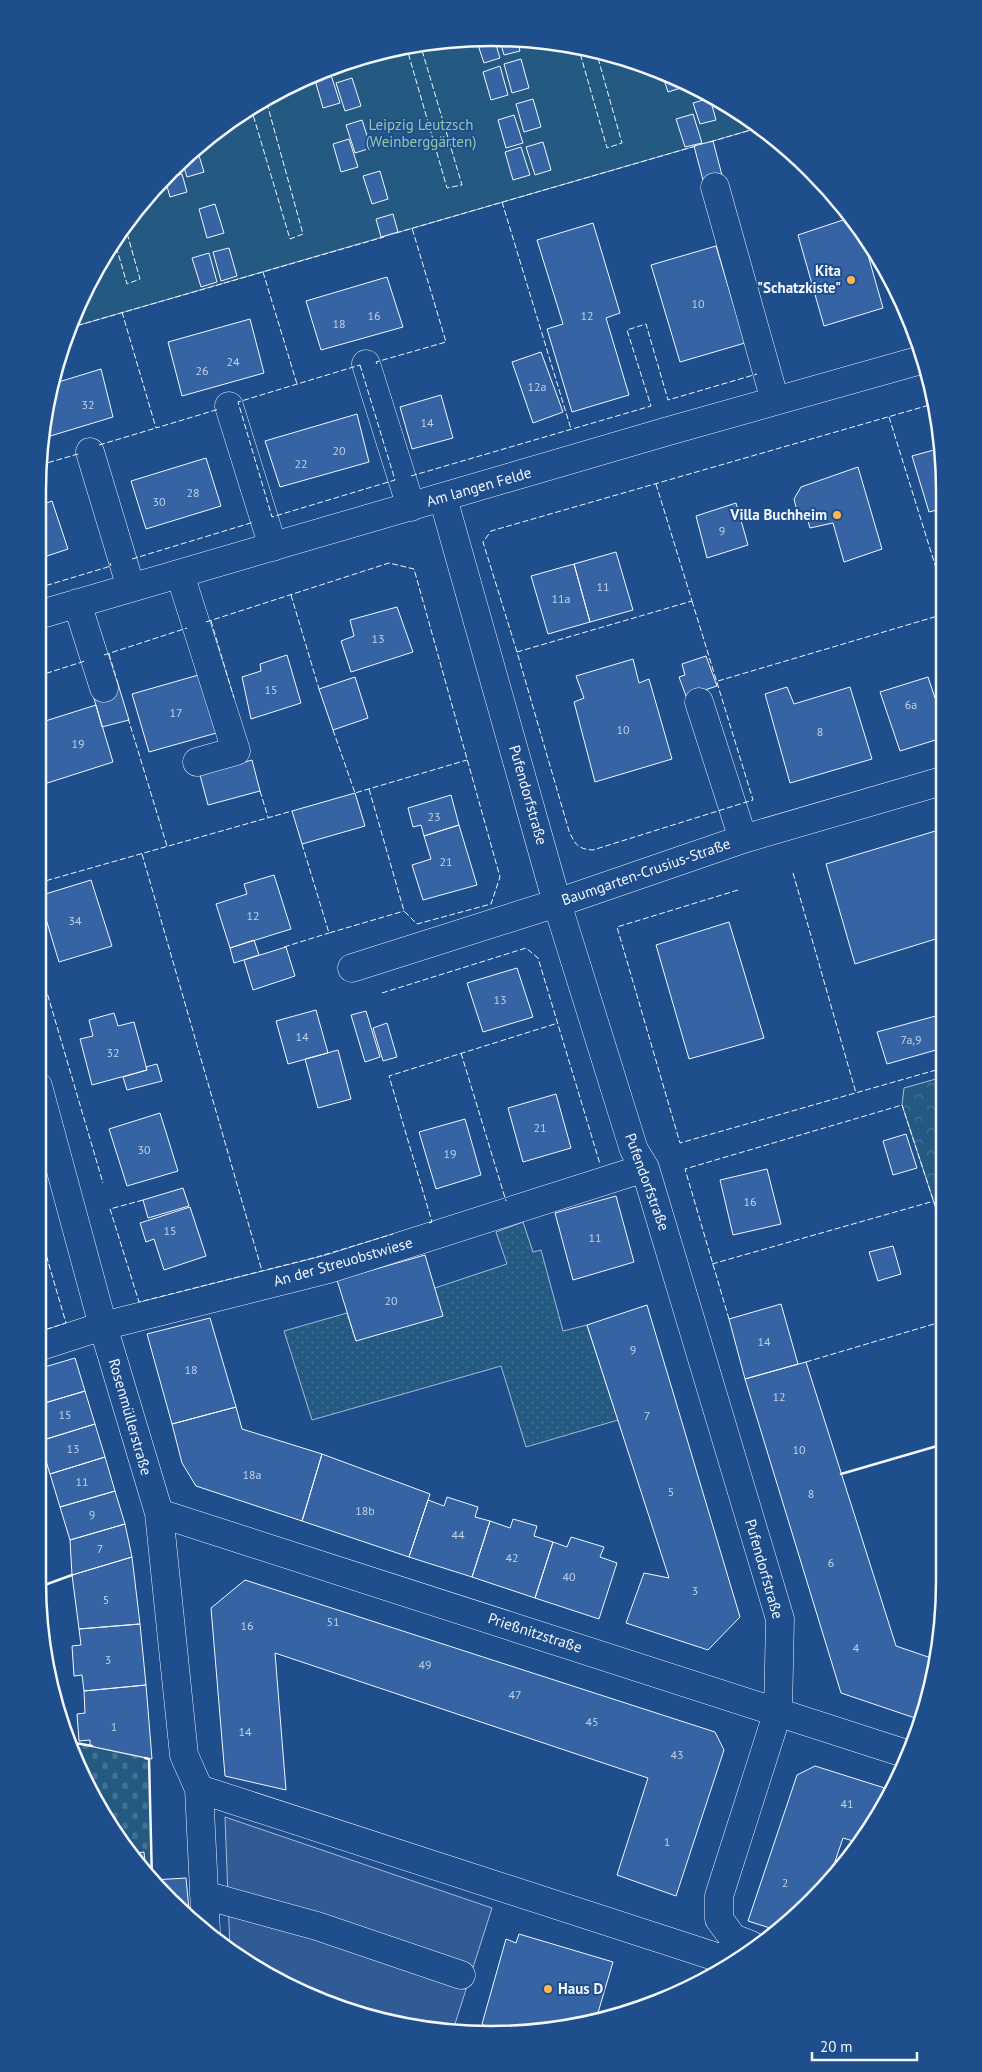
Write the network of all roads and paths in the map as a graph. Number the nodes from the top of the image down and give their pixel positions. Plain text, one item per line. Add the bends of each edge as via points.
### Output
1 (715, 188) dead end
2 (916, 362) edge
3 (366, 364) dead end
4 (775, 401) junction
5 (229, 406) dead end
6 (90, 452) dead end
7 (443, 498) junction
8 (411, 507) junction
9 (273, 547) junction
10 (180, 574) junction
11 (131, 588) junction
12 (77, 603) junction
13 (46, 613) edge
14 (104, 688) dead end
15 (699, 702) dead end
16 (197, 762) dead end
17 (936, 783) edge
18 (743, 839) junction
19 (557, 903) junction
20 (352, 968) dead end
21 (46, 1115) edge
22 (645, 1168) junction
23 (104, 1326) junction
24 (46, 1344) edge
25 (159, 1514) junction
26 (778, 1711) junction
27 (901, 1752) edge
28 (199, 1789) junction
29 (204, 1895) junction
30 (205, 1921) edge
31 (748, 1944) edge
32 (724, 1959) edge
33 (461, 1975) dead end

1 - 4 street
2 - 4 street, Am langen Felde
3 - 8 street
4 - 7 street, Am langen Felde
5 - 9 street
6 - 11 street
7 - 8 street, Am langen Felde
7 - 19 street, Pufendorfstraße
8 - 9 street, Am langen Felde
9 - 10 street, Am langen Felde
10 - 11 street, Am langen Felde
10 - 16 street via 236,751
11 - 12 street, Am langen Felde
12 - 13 street, Am langen Felde
12 - 14 street
15 - 18 street
17 - 18 street, Baumgarten-Crusius-Straße
18 - 19 street, Baumgarten-Crusius-Straße
19 - 20 street, Baumgarten-Crusius-Straße
19 - 22 street, Pufendorfstraße via 634,1150
21 - 23 street, Rosenmüllerstraße
22 - 23 street, An der Streuobstwiese via 329,1269
22 - 26 street, Pufendorfstraße via 780,1620
23 - 24 street, An der Streuobstwiese
23 - 25 street, Rosenmüllerstraße
25 - 26 street, Prießnitzstraße
25 - 28 street, Rosenmüllerstraße via 184,1755
26 - 27 street, Prießnitzstraße
26 - 31 street, Pufendorfstraße via 718,1896 719,1918 733,1938
28 - 29 street
28 - 32 street
29 - 30 street
29 - 33 street via 316,1926

